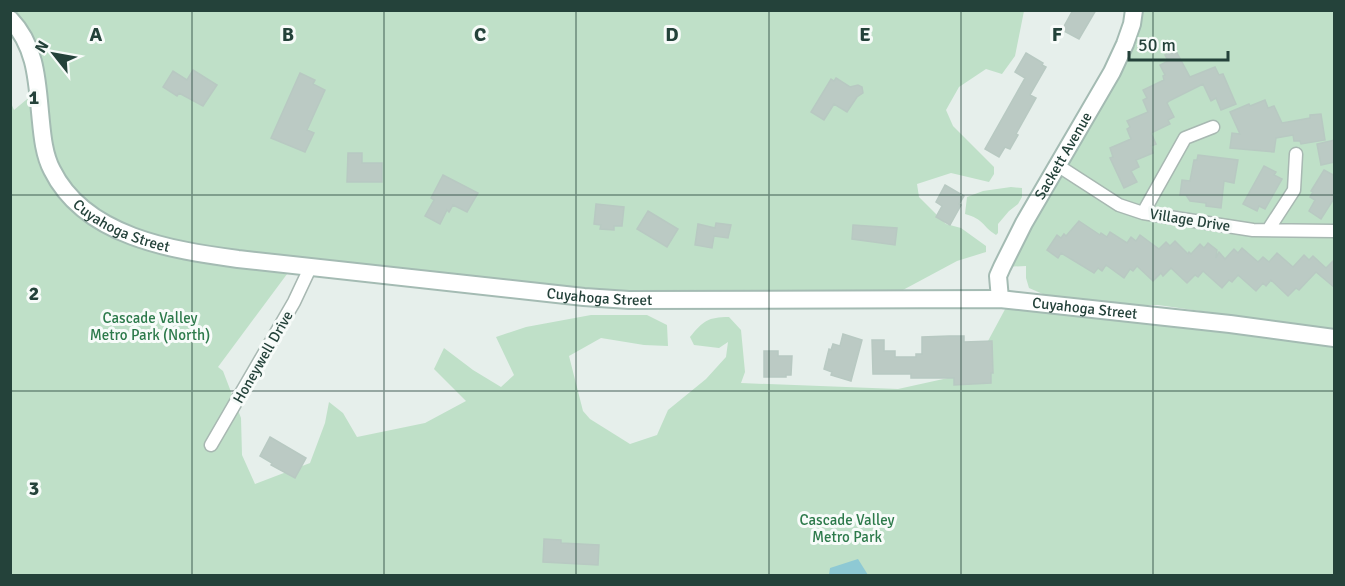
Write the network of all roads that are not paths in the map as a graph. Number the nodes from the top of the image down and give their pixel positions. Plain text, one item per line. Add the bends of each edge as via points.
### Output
1 (1134, 10) edge
2 (10, 19) edge
3 (1213, 127) dead end
4 (1296, 154) dead end
5 (1057, 165) junction
6 (1143, 213) junction
7 (1269, 230) junction
8 (1335, 231) edge
9 (310, 267) junction
10 (1000, 299) junction
11 (1335, 338) edge
12 (211, 445) dead end

1 - 5 street, Sackett Avenue via 1112,72
2 - 9 street, Cuyahoga Street via 31,50 51,169 83,208 122,232 160,245 193,253
3 - 6 street via 1185,138
4 - 7 street via 1294,190
5 - 6 street, Village Drive via 1119,205
5 - 10 street, Sackett Avenue via 998,276
6 - 7 street, Village Drive
7 - 8 street, Village Drive
9 - 10 street, Cuyahoga Street via 629,300
9 - 12 street, Honeywell Drive via 294,302
10 - 11 street, Cuyahoga Street

